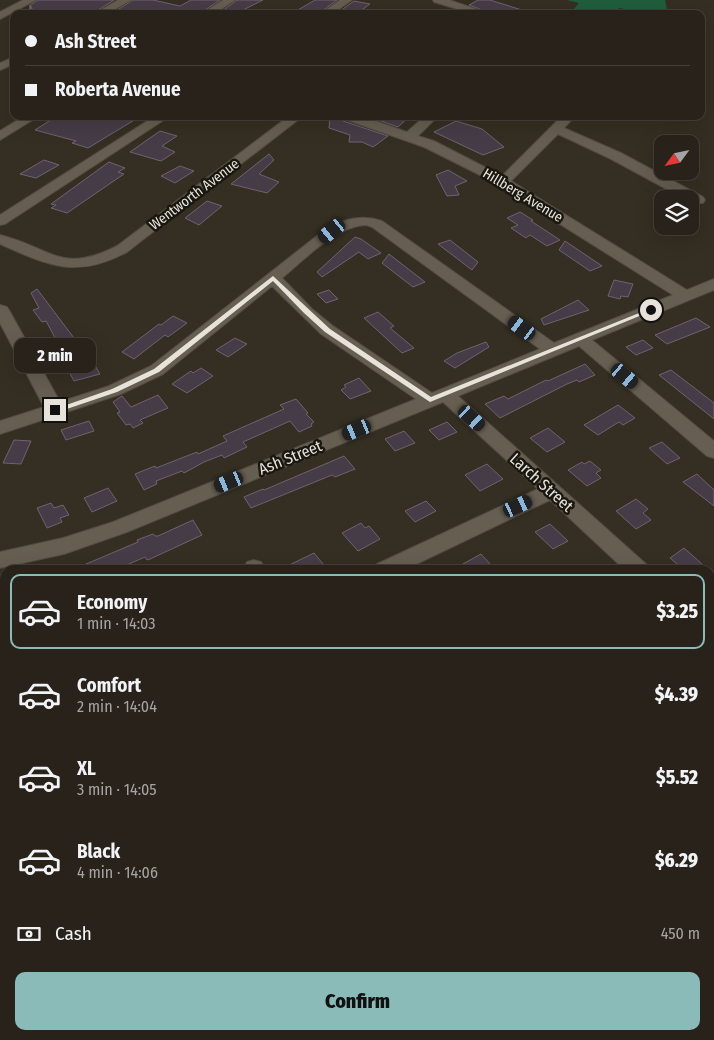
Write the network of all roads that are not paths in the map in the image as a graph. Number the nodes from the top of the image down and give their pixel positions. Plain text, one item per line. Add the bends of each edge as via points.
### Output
1 (31, 0) edge
2 (126, 0) edge
3 (230, 0) edge
4 (347, 0) edge
5 (438, 0) edge
6 (451, 4) junction
7 (0, 6) edge
8 (12, 10) joint
9 (107, 10) edge
10 (213, 10) edge
11 (331, 10) edge
12 (443, 10) edge
13 (472, 10) edge
14 (26, 120) edge
15 (158, 120) edge
16 (292, 120) edge
17 (360, 120) edge
18 (428, 120) edge
19 (565, 120) edge
20 (557, 130) junction
21 (0, 136) edge
22 (410, 136) junction
23 (503, 182) junction
24 (679, 190) edge
25 (0, 221) edge
26 (0, 239) edge
27 (273, 278) junction
28 (714, 284) edge
29 (686, 296) junction
30 (2, 310) dead end
31 (581, 339) junction
32 (553, 350) junction
33 (438, 397) junction
34 (55, 410) junction
35 (0, 428) edge
36 (714, 451) edge
37 (552, 490) junction
38 (13, 562) edge
39 (394, 565) edge
40 (634, 565) edge

1 - 8 street
2 - 9 street
3 - 10 street
4 - 11 street
5 - 6 street
6 - 12 street
6 - 13 street
7 - 8 street
14 - 21 street
15 - 25 street
16 - 26 street, Wentworth Avenue via 103,260 72,264
17 - 22 street, Hillberg Avenue
18 - 22 street
19 - 20 street
20 - 23 street
20 - 24 street via 616,156
22 - 23 street, Hillberg Avenue
23 - 29 street, Hillberg Avenue
27 - 32 street via 332,231 357,222 372,222
27 - 33 street, Larch Street via 327,330
27 - 34 street via 157,370 115,390
28 - 29 street, Ash Street
29 - 31 street, Ash Street
30 - 34 street
31 - 32 street, Ash Street
31 - 36 street
32 - 33 street, Ash Street
33 - 37 street, Larch Street
33 - 38 street, Ash Street via 120,527
34 - 35 street
37 - 39 street
37 - 40 street, Larch Street

